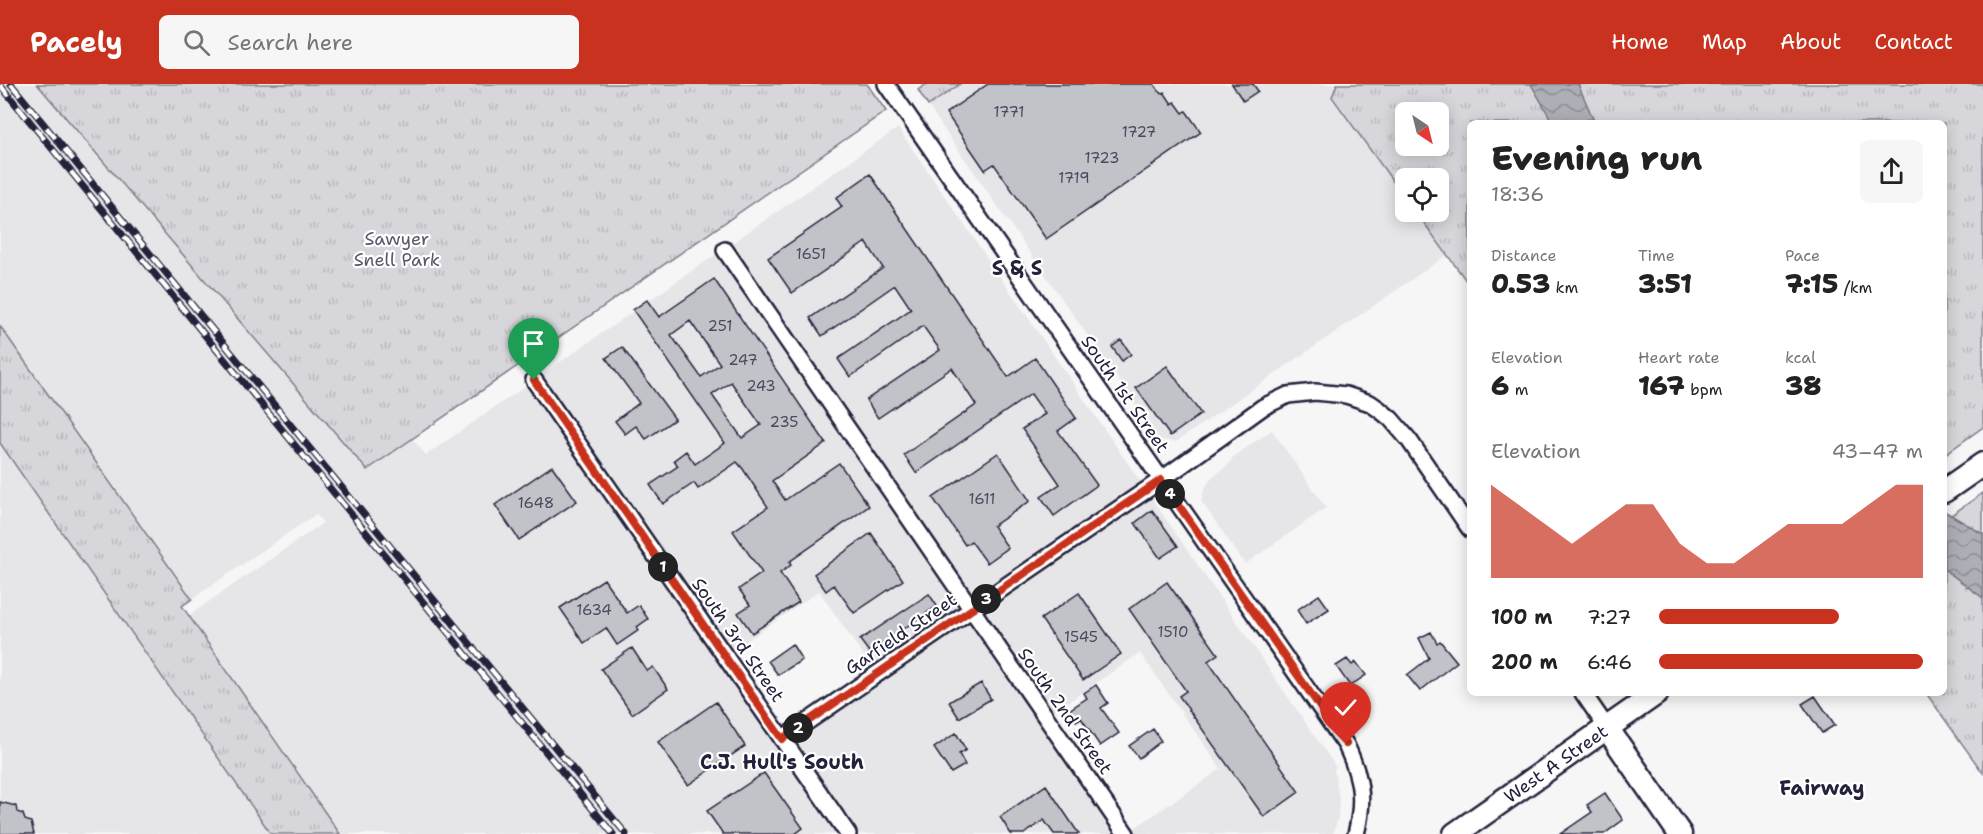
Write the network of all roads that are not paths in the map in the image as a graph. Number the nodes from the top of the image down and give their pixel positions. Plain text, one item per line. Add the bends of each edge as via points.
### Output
1 (886, 84) edge
2 (725, 250) dead end
3 (534, 380) dead end
4 (1983, 464) edge
5 (1161, 480) junction
6 (1947, 489) edge
7 (1467, 525) edge
8 (971, 610) junction
9 (1585, 696) edge
10 (1653, 696) edge
11 (1607, 728) junction
12 (782, 739) junction
13 (848, 834) edge
14 (1126, 834) edge
15 (1356, 834) edge
16 (1455, 834) edge
17 (1680, 834) edge

1 - 5 street, South 1st Street
2 - 8 street, South 2nd Street
3 - 12 street, South 3rd Street
4 - 6 main road
5 - 7 street, Garfield Street via 1280,398 1296,393 1346,394 1370,403 1391,419
5 - 8 street, Garfield Street
5 - 15 street, South 1st Street via 1346,744 1356,767 1360,791 1361,816
8 - 12 street, Garfield Street
8 - 14 street, South 2nd Street
9 - 11 street
10 - 11 main road, West A Street
11 - 16 main road, West A Street
11 - 17 main road
12 - 13 street, South 3rd Street

